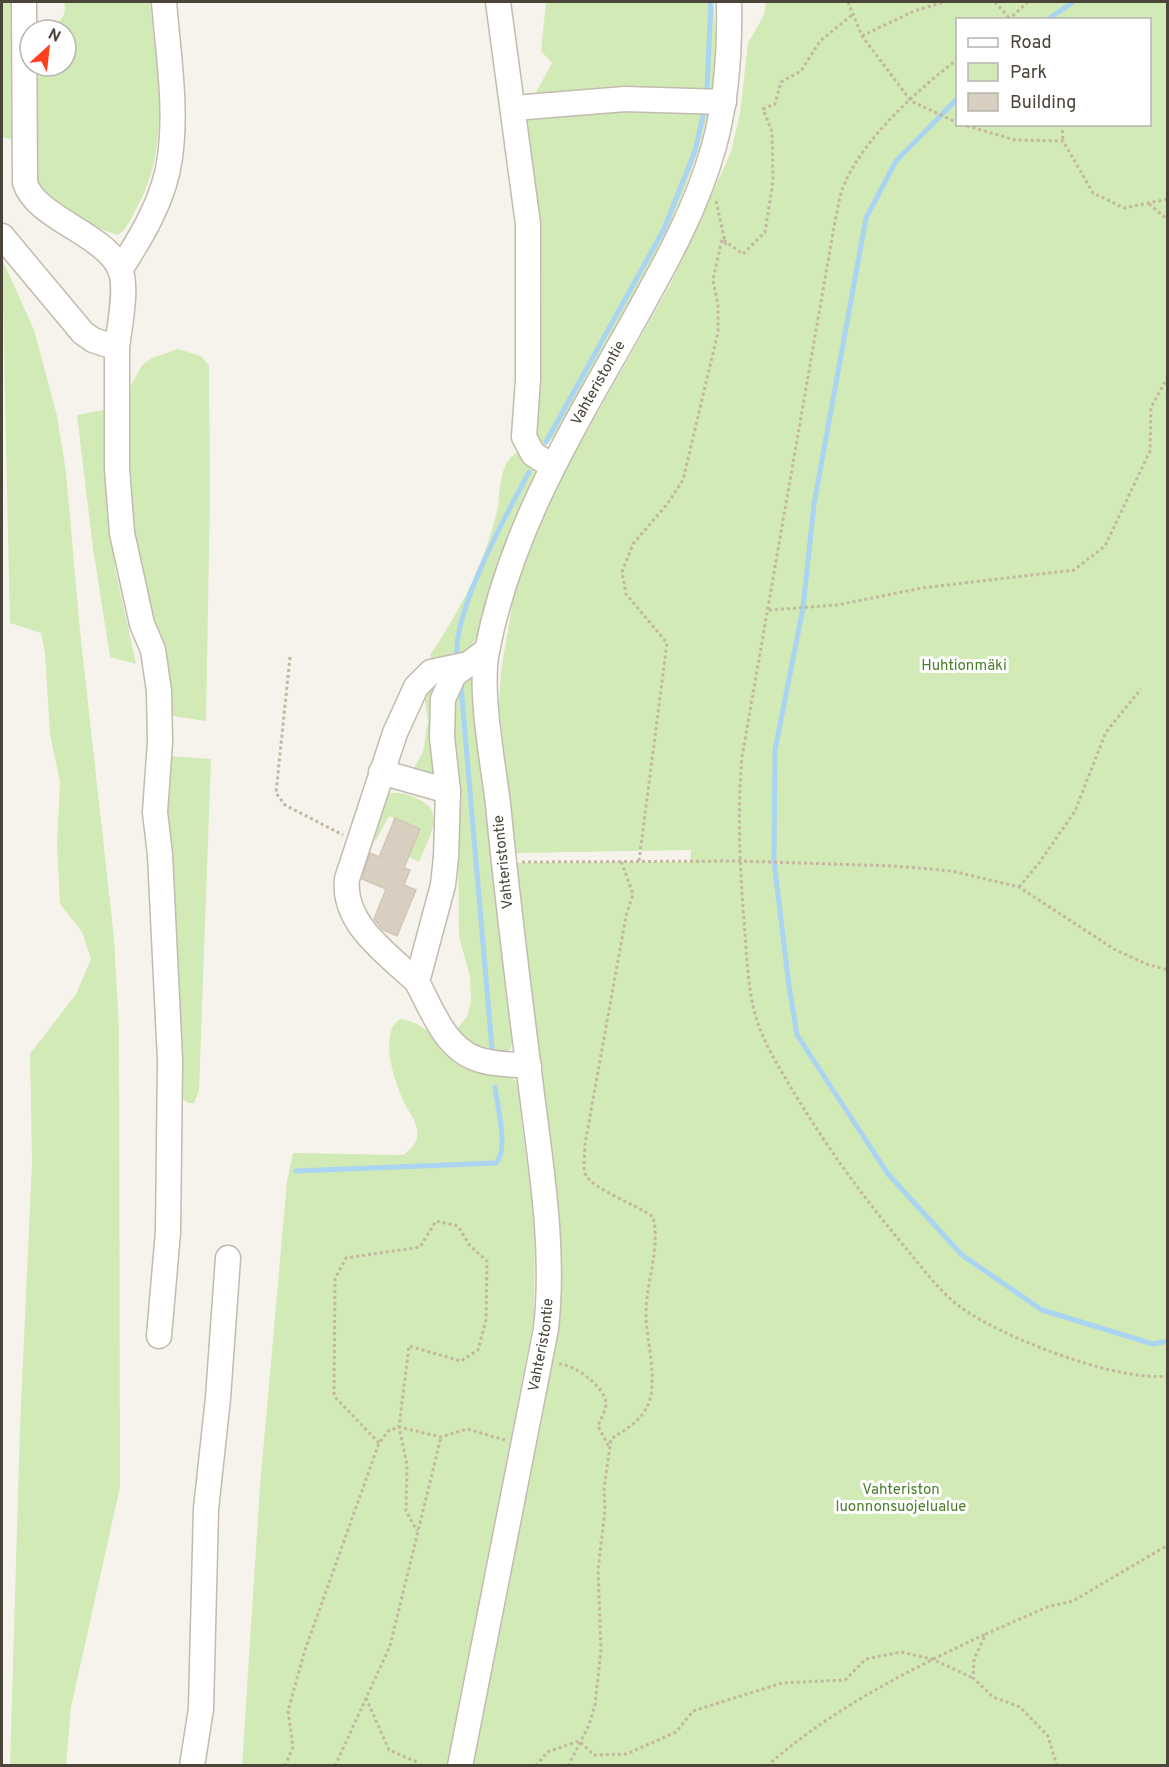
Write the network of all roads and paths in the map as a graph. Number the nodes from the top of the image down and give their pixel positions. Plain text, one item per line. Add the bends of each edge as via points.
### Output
1 (24, 2) edge
2 (164, 2) edge
3 (498, 2) edge
4 (729, 2) edge
5 (848, 2) edge
6 (944, 2) edge
7 (995, 2) edge
8 (1028, 2) edge
9 (852, 15) junction
10 (1008, 18) edge
11 (1010, 18) edge
12 (862, 36) junction
13 (956, 60) edge
14 (911, 101) junction
15 (724, 102) junction
16 (514, 108) junction
17 (956, 123) edge
18 (966, 126) edge
19 (1062, 126) edge
20 (1063, 141) junction
21 (715, 197) dead end
22 (1167, 199) edge
23 (1149, 204) junction
24 (1167, 217) edge
25 (2, 236) edge
26 (726, 244) junction
27 (120, 270) junction
28 (117, 348) junction
29 (1167, 377) edge
30 (552, 466) junction
31 (769, 610) junction
32 (487, 650) junction
33 (290, 657) dead end
34 (464, 665) junction
35 (1141, 689) dead end
36 (381, 772) junction
37 (448, 791) junction
38 (357, 843) junction
39 (621, 861) junction
40 (639, 861) junction
41 (739, 861) junction
42 (504, 862) junction
43 (1018, 886) junction
44 (1167, 970) edge
45 (417, 982) junction
46 (529, 1066) junction
47 (228, 1258) dead end
48 (159, 1336) dead end
49 (539, 1362) junction
50 (1167, 1376) edge
51 (399, 1427) junction
52 (441, 1437) junction
53 (379, 1443) junction
54 (524, 1445) junction
55 (610, 1449) junction
56 (417, 1530) junction
57 (1167, 1545) edge
58 (986, 1634) junction
59 (932, 1659) junction
60 (973, 1678) junction
61 (366, 1698) junction
62 (579, 1741) junction
63 (192, 1766) edge
64 (285, 1766) edge
65 (335, 1766) edge
66 (417, 1766) edge
67 (460, 1766) edge
68 (536, 1766) edge
69 (568, 1766) edge
70 (767, 1766) edge
71 (1057, 1766) edge

1 - 27 street via 24,172 28,191 97,245
2 - 27 street via 170,157 156,205
3 - 16 street
4 - 15 street, Vahteristontie
5 - 9 path
6 - 12 path via 914,11
7 - 10 path
8 - 11 path
9 - 12 path
9 - 26 path via 820,41 801,71 781,82 775,104 763,108 772,132 773,171 765,232 743,254
12 - 14 path
13 - 14 path
14 - 17 path
14 - 31 path via 860,156 843,187 789,476
15 - 16 street via 625,99
15 - 30 street, Vahteristontie via 705,174 675,243
16 - 30 street via 528,224 524,436 533,454
18 - 20 path via 1015,140
19 - 20 path
20 - 23 path via 1093,193 1124,208
21 - 26 path
22 - 23 path
23 - 24 path
25 - 28 street via 83,333
26 - 40 path via 722,239 713,280 718,332 683,480 633,544 622,572 626,594 667,643
27 - 28 street
28 - 48 street via 122,533 142,624 153,650 159,691 155,812 170,1060 168,1232
29 - 31 path via 1151,407 1150,451 1105,546 1074,570 922,588 837,605
30 - 32 street, Vahteristontie via 516,545
31 - 41 path via 742,756
32 - 34 street
32 - 42 street, Vahteristontie via 486,680
33 - 38 path via 276,793 285,806
34 - 36 street via 422,678 400,720
34 - 37 street via 451,680 442,708
35 - 43 path via 1106,732 1076,811 1039,864
36 - 37 street
36 - 38 street
37 - 45 street via 442,885
38 - 45 street via 347,879 349,908 359,924
39 - 40 path
39 - 42 path
39 - 55 path via 633,894 585,1144 585,1175 597,1188 640,1206 653,1216 657,1233 646,1318 651,1347 649,1404 636,1422 611,1438
40 - 41 path
41 - 43 path via 952,871
41 - 50 path via 750,992 756,1016 773,1058 862,1197 933,1281 978,1318 1014,1336 1113,1371
42 - 46 street, Vahteristontie
43 - 44 path via 1114,949
45 - 46 street via 456,1047 475,1059
46 - 49 street, Vahteristontie via 543,1175 549,1269 549,1308
47 - 63 street via 206,1509 201,1709
49 - 54 street, Vahteristontie
49 - 55 path via 568,1364 603,1392 606,1405 598,1426
51 - 52 path
51 - 53 path via 388,1431
51 - 53 path via 409,1346 461,1361 478,1350 486,1320 487,1261 470,1246 458,1226 436,1221 420,1247 346,1258 335,1279 334,1396
51 - 56 path via 407,1465 406,1511
52 - 54 path via 467,1429
52 - 56 path
53 - 64 path via 304,1653 288,1711 293,1746
54 - 67 street, Vahteristontie
55 - 62 path via 598,1570 600,1661 595,1705
56 - 61 path via 390,1646
57 - 58 path via 1073,1601 1047,1607
58 - 59 path
58 - 60 path via 974,1659
59 - 60 path
59 - 62 path via 901,1652 866,1659 845,1680 782,1683 693,1711 676,1732 627,1754 594,1755
59 - 70 path via 800,1737
60 - 71 path via 993,1697 1020,1707 1048,1736
61 - 65 path
61 - 66 path via 388,1750 417,1762
62 - 68 path via 547,1752
62 - 69 path

